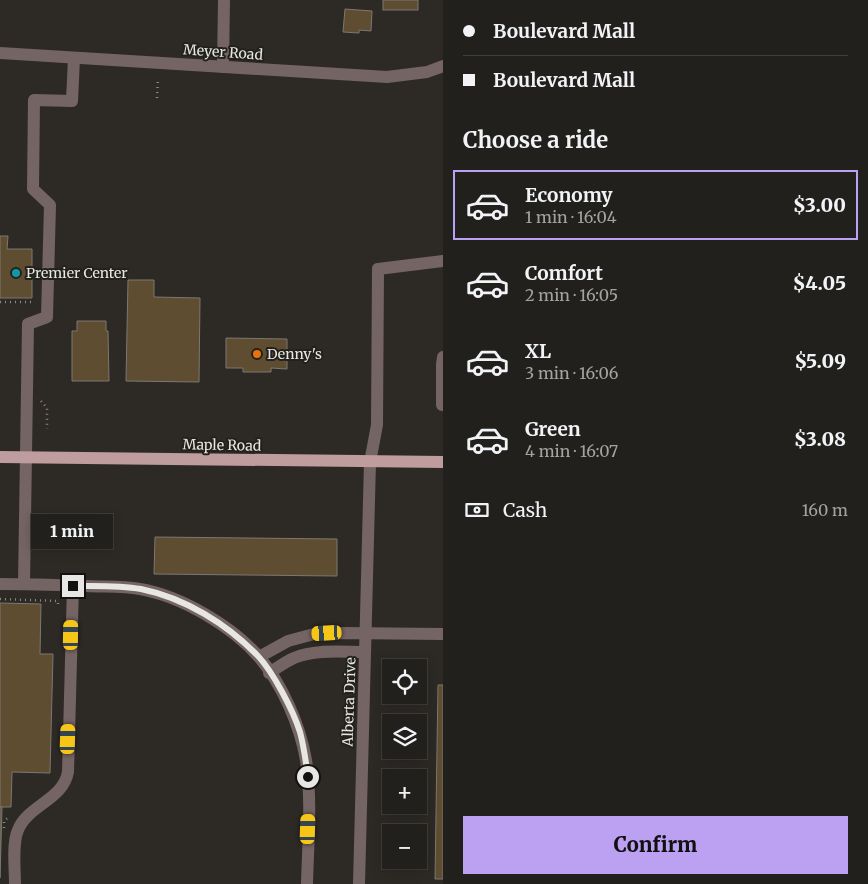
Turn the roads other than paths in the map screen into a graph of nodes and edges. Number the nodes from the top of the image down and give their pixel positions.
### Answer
1 (224, 0) edge
2 (0, 53) edge
3 (74, 58) junction
4 (443, 66) edge
5 (223, 67) junction
6 (443, 261) edge
7 (443, 357) edge
8 (442, 405) dead end
9 (0, 457) edge
10 (26, 457) junction
11 (370, 462) junction
12 (443, 462) edge
13 (0, 584) edge
14 (24, 584) junction
15 (73, 586) junction
16 (365, 633) junction
17 (443, 634) edge
18 (365, 652) junction
19 (259, 657) junction
20 (270, 673) junction
21 (14, 884) edge
22 (307, 884) edge
23 (359, 884) edge

1 - 5 street
2 - 3 street, Meyer Road
3 - 5 street, Meyer Road
3 - 10 street
4 - 5 street, Meyer Road
6 - 11 street, Alberta Drive
7 - 8 street
9 - 10 main road, Maple Road
10 - 11 main road, Maple Road
10 - 14 street
11 - 12 main road, Maple Road
11 - 16 street, Alberta Drive
13 - 14 street
14 - 15 street
15 - 19 street
15 - 21 street
16 - 17 street
16 - 18 street, Alberta Drive
16 - 19 street
18 - 20 street
18 - 23 street, Alberta Drive
19 - 20 street
20 - 22 street

